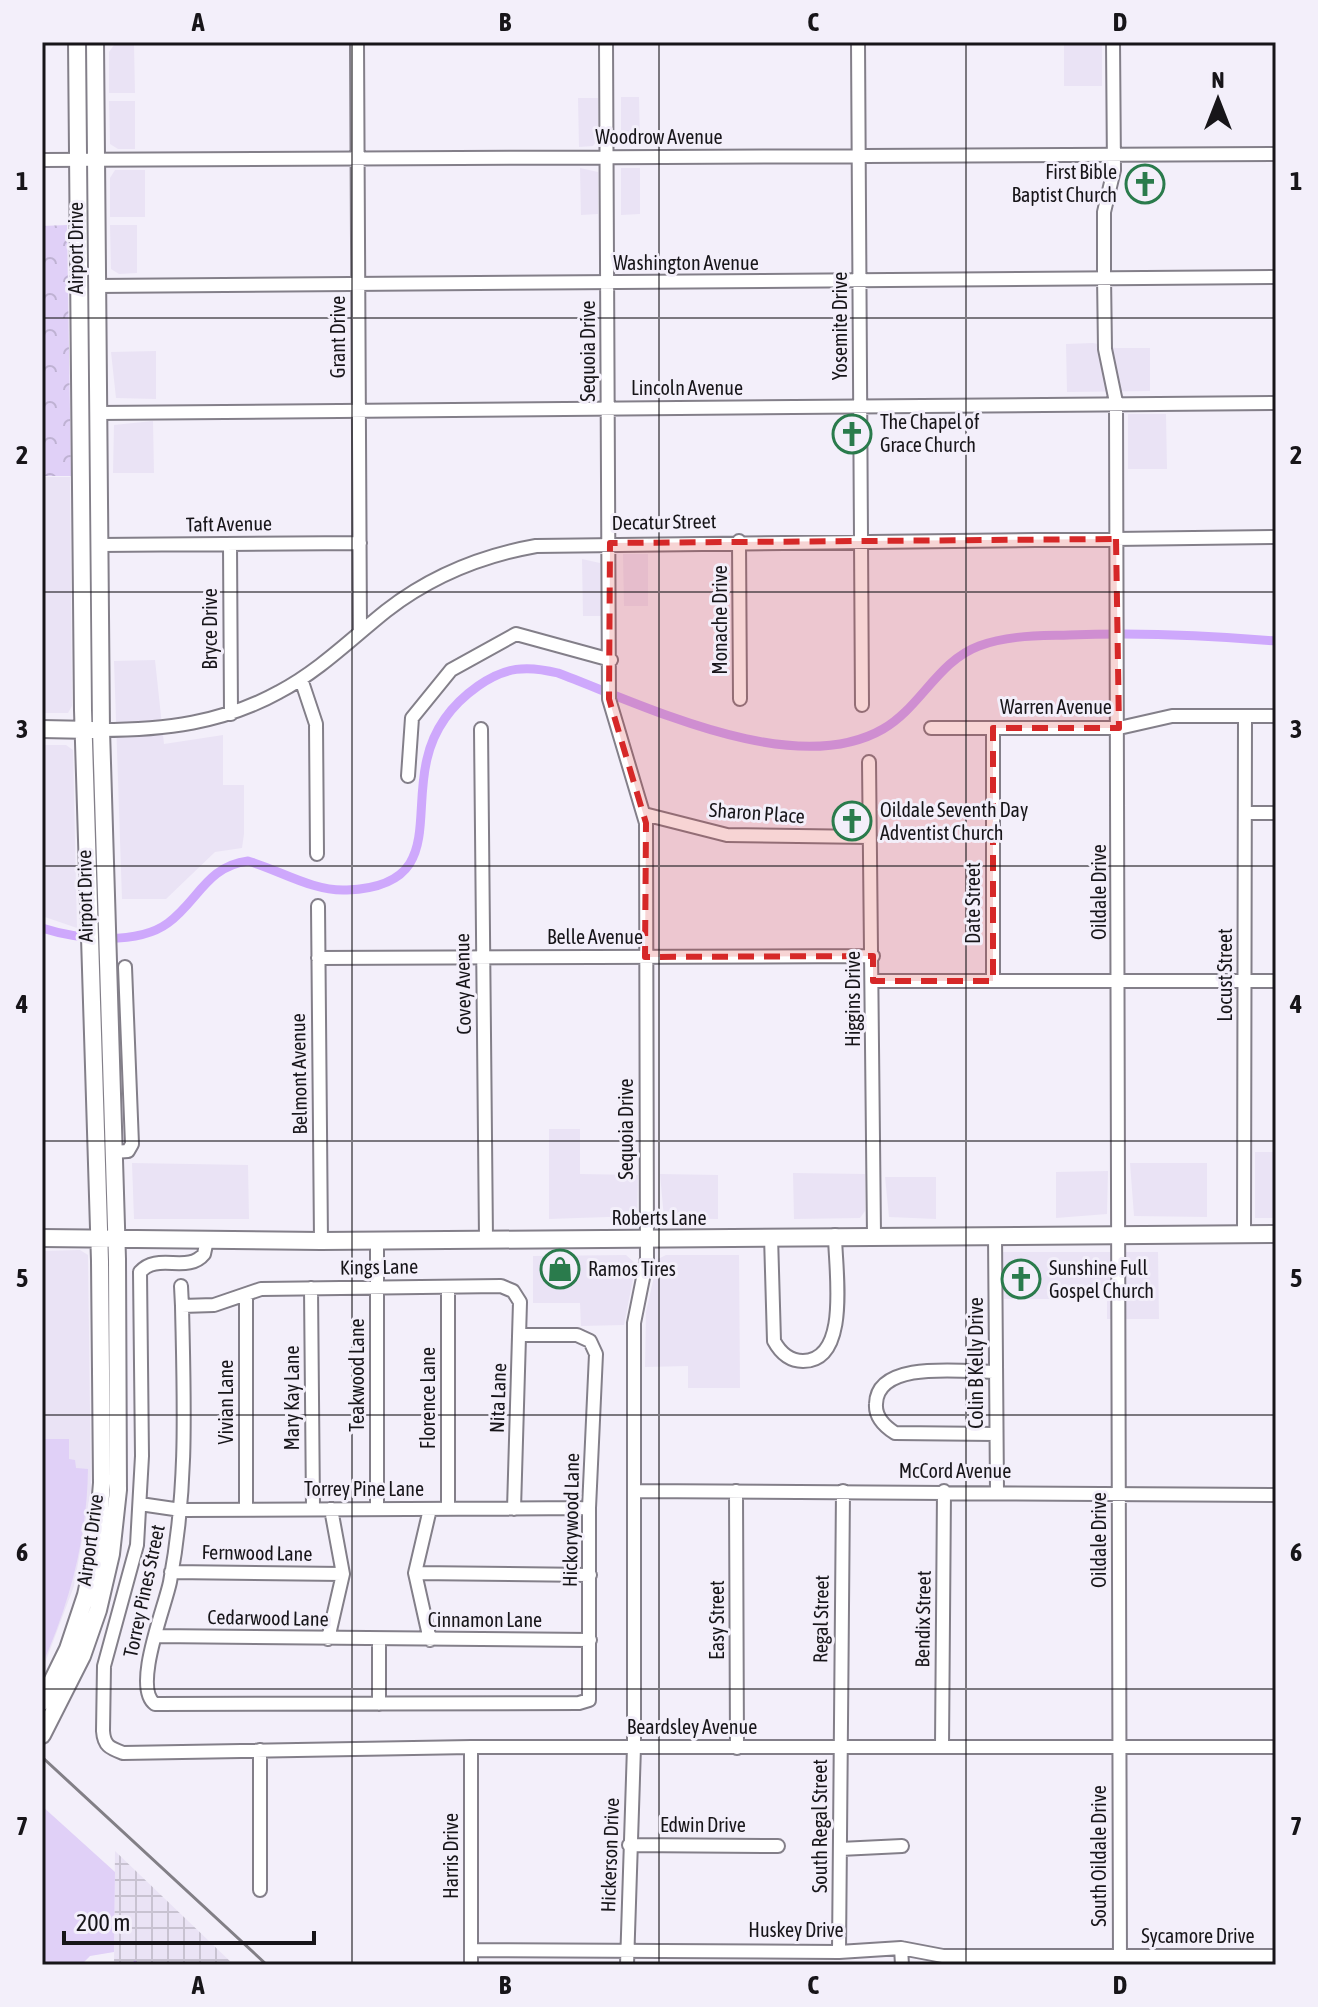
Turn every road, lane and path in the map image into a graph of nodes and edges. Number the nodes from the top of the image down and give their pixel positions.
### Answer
1 (77, 42) edge
2 (95, 42) edge
3 (357, 42) edge
4 (606, 42) edge
5 (858, 42) edge
6 (1113, 42) edge
7 (1114, 154) junction
8 (1276, 154) edge
9 (859, 156) junction
10 (607, 157) junction
11 (357, 158) junction
12 (42, 160) edge
13 (78, 160) junction
14 (96, 160) junction
15 (1104, 276) junction
16 (1276, 277) edge
17 (860, 282) junction
18 (358, 283) junction
19 (608, 283) junction
20 (96, 286) junction
21 (1116, 402) junction
22 (1276, 403) edge
23 (861, 408) junction
24 (609, 409) junction
25 (359, 410) junction
26 (98, 413) junction
27 (1276, 537) edge
28 (1116, 539) junction
29 (739, 541) junction
30 (861, 541) junction
31 (360, 543) junction
32 (610, 543) junction
33 (230, 544) junction
34 (99, 545) junction
35 (360, 632) junction
36 (611, 660) junction
37 (301, 679) junction
38 (740, 699) dead end
39 (862, 705) dead end
40 (231, 714) junction
41 (1245, 716) junction
42 (1276, 716) edge
43 (931, 728) dead end
44 (993, 728) junction
45 (1119, 728) junction
46 (42, 729) edge
47 (481, 729) dead end
48 (83, 730) junction
49 (101, 730) junction
50 (869, 762) dead end
51 (408, 776) dead end
52 (1245, 813) junction
53 (1276, 813) edge
54 (644, 814) junction
55 (869, 837) junction
56 (317, 854) dead end
57 (318, 906) dead end
58 (98, 926) junction
59 (98, 944) junction
60 (873, 956) junction
61 (645, 957) junction
62 (318, 958) junction
63 (483, 958) junction
64 (125, 967) dead end
65 (873, 981) junction
66 (993, 981) junction
67 (1119, 981) junction
68 (1245, 981) junction
69 (1276, 981) edge
70 (113, 1152) junction
71 (1118, 1234) junction
72 (1244, 1234) junction
73 (1276, 1234) edge
74 (835, 1235) junction
75 (874, 1235) junction
76 (995, 1235) junction
77 (771, 1236) junction
78 (42, 1238) edge
79 (646, 1238) junction
80 (99, 1239) junction
81 (486, 1239) junction
82 (117, 1240) junction
83 (207, 1240) junction
84 (377, 1240) junction
85 (321, 1241) junction
86 (181, 1286) dead end
87 (377, 1287) junction
88 (448, 1287) junction
89 (311, 1288) junction
90 (513, 1291) joint
91 (246, 1296) junction
92 (182, 1306) junction
93 (520, 1335) junction
94 (996, 1372) junction
95 (996, 1434) junction
96 (634, 1491) junction
97 (736, 1491) junction
98 (843, 1491) junction
99 (944, 1491) junction
100 (997, 1491) junction
101 (1119, 1492) junction
102 (1276, 1495) edge
103 (140, 1504) junction
104 (246, 1508) junction
105 (313, 1508) junction
106 (448, 1508) junction
107 (589, 1508) junction
108 (331, 1509) junction
109 (377, 1509) junction
110 (430, 1509) junction
111 (514, 1509) junction
112 (181, 1510) junction
113 (171, 1572) junction
114 (415, 1573) junction
115 (343, 1574) junction
116 (590, 1575) junction
117 (155, 1636) junction
118 (328, 1639) junction
119 (379, 1640) junction
120 (430, 1640) junction
121 (590, 1640) junction
122 (589, 1700) joint
123 (42, 1702) edge
124 (379, 1704) junction
125 (42, 1735) edge
126 (1118, 1746) junction
127 (471, 1747) junction
128 (634, 1747) junction
129 (942, 1747) junction
130 (1276, 1747) edge
131 (737, 1748) junction
132 (840, 1748) junction
133 (260, 1750) junction
134 (629, 1845) junction
135 (778, 1846) dead end
136 (902, 1846) dead end
137 (840, 1849) junction
138 (260, 1890) dead end
139 (627, 1948) junction
140 (901, 1948) junction
141 (471, 1950) junction
142 (839, 1952) junction
143 (1276, 1956) edge
144 (1120, 1961) edge
145 (1243, 1961) edge
146 (471, 1965) edge
147 (627, 1965) edge
148 (902, 1965) edge

1 - 13 main road, Airport Drive
2 - 14 main road, Airport Drive
3 - 11 street, Grant Drive
4 - 10 street, Sequoia Drive
5 - 9 street, Yosemite Drive
6 - 7 street, Oildale Drive
7 - 8 street, Woodrow Avenue
7 - 9 street, Woodrow Avenue
7 - 15 street, Oildale Drive
9 - 10 street, Woodrow Avenue
9 - 17 street, Yosemite Drive
10 - 11 street, Woodrow Avenue
10 - 19 street, Sequoia Drive
11 - 14 street, Woodrow Avenue
11 - 18 street, Grant Drive
12 - 13 street, Woodrow Avenue
13 - 14 street, Woodrow Avenue
13 - 48 main road, Airport Drive
14 - 20 main road, Airport Drive
15 - 16 street, Washington Avenue
15 - 17 street, Washington Avenue
15 - 21 street, Oildale Drive
17 - 19 street, Washington Avenue
17 - 23 street, Yosemite Drive
18 - 19 street, Washington Avenue
18 - 20 street, Washington Avenue
18 - 25 street, Grant Drive
19 - 24 street, Sequoia Drive
20 - 26 main road, Airport Drive
21 - 22 street, Lincoln Avenue
21 - 23 street, Lincoln Avenue
21 - 28 street, Oildale Drive
23 - 24 street, Lincoln Avenue
23 - 30 street, Yosemite Drive
24 - 25 street, Lincoln Avenue
24 - 32 street, Sequoia Drive
25 - 26 street, Lincoln Avenue
25 - 31 street, Grant Drive
26 - 34 main road, Airport Drive
27 - 28 street, Decatur Street
28 - 30 street, Decatur Street
28 - 45 street, Oildale Drive
29 - 30 street, Decatur Street
29 - 32 street, Decatur Street
29 - 38 street, Monache Drive
30 - 39 street, Yosemite Drive
31 - 33 street, Taft Avenue
31 - 35 street, Grant Drive
32 - 35 street, Decatur Street
32 - 36 street, Sequoia Drive
33 - 34 street, Taft Avenue
33 - 40 street, Bryce Drive
34 - 49 main road, Airport Drive
35 - 37 street, Decatur Street
36 - 51 street
36 - 54 street, Sequoia Drive
37 - 40 street, Decatur Street
37 - 56 street
40 - 49 street, Decatur Street
41 - 42 street, Warren Avenue
41 - 45 street, Warren Avenue
41 - 52 street, Locust Street
43 - 44 street, Warren Avenue
44 - 45 street, Warren Avenue
44 - 66 street, Date Street
45 - 67 street, Oildale Drive
46 - 48 main road
47 - 63 street, Covey Avenue
48 - 49 main road
48 - 58 main road, Airport Drive
49 - 58 main road, Airport Drive
50 - 55 street, Higgins Drive
52 - 53 street
52 - 68 street, Locust Street
54 - 55 street, Sharon Place
54 - 61 street, Sequoia Drive
55 - 60 street, Higgins Drive
57 - 62 street, Belmont Avenue
58 - 59 main road, Airport Drive
59 - 70 main road, Airport Drive
59 - 80 main road, Airport Drive
60 - 61 street, Belle Avenue
60 - 65 street, Higgins Drive
61 - 63 street, Belle Avenue
61 - 79 street, Sequoia Drive
62 - 63 street, Belle Avenue
62 - 85 street, Belmont Avenue
63 - 81 street, Covey Avenue
64 - 70 street
65 - 66 street
65 - 75 street, Higgins Drive
66 - 67 street
67 - 68 street
67 - 71 street, Oildale Drive
68 - 69 street
68 - 72 street, Locust Street
70 - 82 main road, Airport Drive
71 - 72 main road, Roberts Lane
71 - 76 main road, Roberts Lane
71 - 101 street, Oildale Drive
72 - 73 main road, Roberts Lane
74 - 75 main road, Roberts Lane
74 - 77 main road, Roberts Lane
74 - 77 street
75 - 76 main road, Roberts Lane
76 - 94 street, Colin B Kelly Drive
77 - 79 main road, Roberts Lane
78 - 80 main road, Roberts Lane
79 - 81 main road, Roberts Lane
79 - 96 street, Sequoia Drive
80 - 82 main road, Roberts Lane
80 - 123 main road, Airport Drive
81 - 84 main road, Roberts Lane
82 - 83 main road, Roberts Lane
82 - 125 main road, Airport Drive
83 - 85 main road, Roberts Lane
83 - 103 street
84 - 85 main road, Roberts Lane
84 - 87 street, Teakwood Lane
86 - 92 street, Torrey Pines Street
87 - 88 street, Kings Lane
87 - 89 street, Kings Lane
87 - 109 street, Teakwood Lane
88 - 90 street, Kings Lane
88 - 106 street, Florence Lane
89 - 91 street, Kings Lane
89 - 105 street, Mary Kay Lane
90 - 93 street, Nita Lane
91 - 92 street
91 - 104 street, Vivian Lane
92 - 112 street, Torrey Pines Street
93 - 107 street, Hickorywood Lane
93 - 111 street, Nita Lane
94 - 95 street, Colin B Kelly Drive
94 - 95 street
95 - 100 street, Colin B Kelly Drive
96 - 97 street, McCord Avenue
96 - 128 street, Sequoia Drive
97 - 98 street, McCord Avenue
97 - 131 street, Easy Street
98 - 99 street, McCord Avenue
98 - 132 street, Regal Street
99 - 100 street, McCord Avenue
99 - 129 street, Bendix Street
100 - 101 street, McCord Avenue
101 - 102 street, McCord Avenue
101 - 126 street, Oildale Drive
103 - 112 street, Torrey Pine Lane
103 - 133 street, Beardsley Avenue
104 - 105 street, Torrey Pine Lane
104 - 112 street, Torrey Pine Lane
105 - 108 street, Torrey Pine Lane
106 - 110 street, Torrey Pine Lane
106 - 111 street, Torrey Pine Lane
107 - 111 street, Torrey Pine Lane
107 - 116 street, Hickorywood Lane
108 - 109 street, Torrey Pine Lane
108 - 115 street
109 - 110 street, Torrey Pine Lane
110 - 114 street
112 - 113 street, Torrey Pines Street
113 - 115 street, Fernwood Lane
113 - 117 street, Torrey Pines Street
114 - 116 street
114 - 120 street
115 - 118 street
116 - 121 street, Hickorywood Lane
117 - 118 street, Cedarwood Lane
117 - 124 street, Torrey Pines Street
118 - 119 street, Cedarwood Lane
119 - 120 street, Cinnamon Lane
119 - 124 street
120 - 121 street, Cinnamon Lane
121 - 122 street, Hickorywood Lane
122 - 124 street, Torrey Pines Street
126 - 129 street, Beardsley Avenue
126 - 130 street, Beardsley Avenue
126 - 144 street, South Oildale Drive
127 - 128 street, Beardsley Avenue
127 - 133 street, Beardsley Avenue
127 - 141 street, Harris Drive
128 - 131 street, Beardsley Avenue
128 - 134 street, Hickerson Drive
129 - 132 street, Beardsley Avenue
131 - 132 street, Beardsley Avenue
132 - 137 street, South Regal Street
133 - 138 street
134 - 135 street, Edwin Drive
134 - 139 street, Hickerson Drive
136 - 137 street
137 - 142 street, South Regal Street
139 - 141 street, Huskey Drive
139 - 142 street, Huskey Drive
139 - 147 street, Hickerson Drive
140 - 142 street, Huskey Drive
140 - 144 street, Huskey Drive
140 - 148 street
141 - 146 street, Harris Drive
143 - 145 street, Sycamore Drive
144 - 145 street, Sycamore Drive

